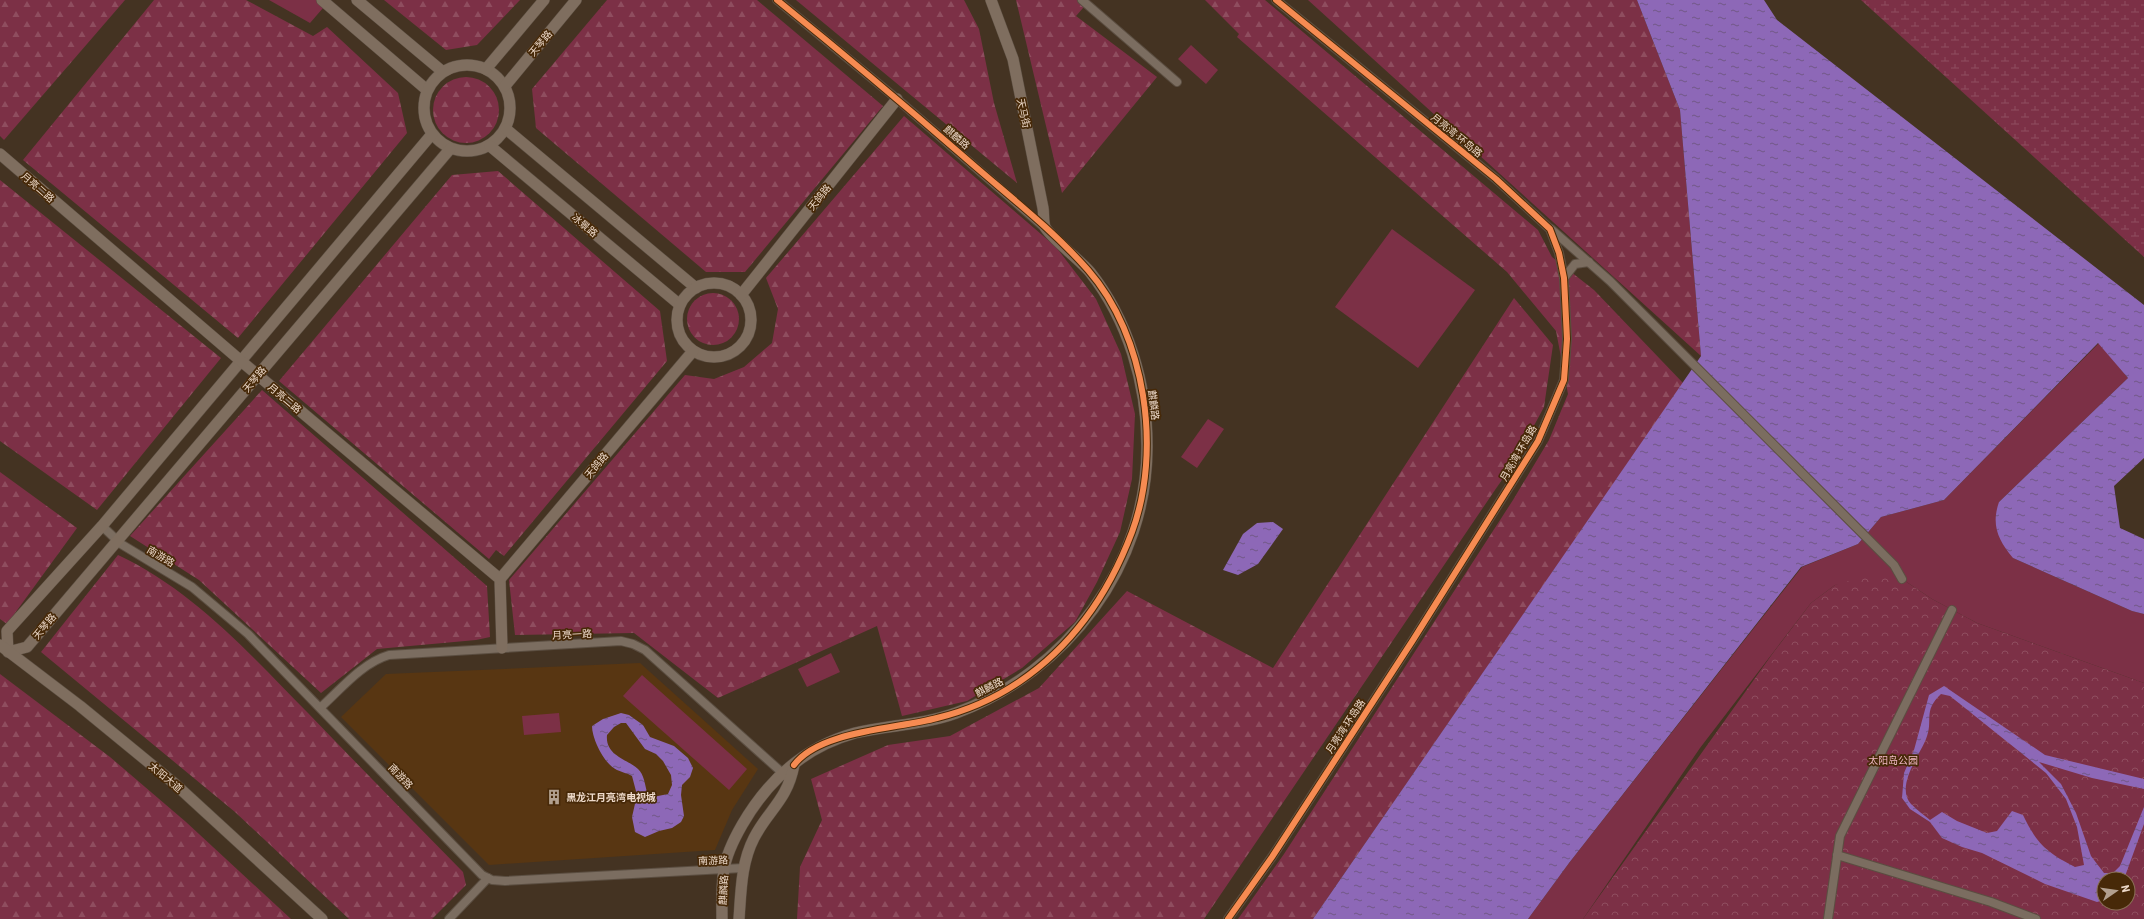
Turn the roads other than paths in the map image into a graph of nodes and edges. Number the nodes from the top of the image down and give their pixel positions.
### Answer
1 (322, 0) edge
2 (357, 0) edge
3 (544, 0) edge
4 (576, 0) edge
5 (777, 0) edge
6 (991, 0) edge
7 (1082, 0) edge
8 (1276, 0) edge
9 (486, 69) junction
10 (443, 72) junction
11 (1177, 82) dead end
12 (505, 86) junction
13 (427, 90) junction
14 (897, 99) junction
15 (506, 129) junction
16 (432, 134) junction
17 (490, 146) junction
18 (450, 148) junction
19 (0, 154) edge
20 (1045, 228) junction
21 (1550, 229) junction
22 (1589, 262) junction
23 (1564, 278) junction
24 (696, 288) junction
25 (741, 295) junction
26 (680, 305) junction
27 (693, 351) junction
28 (241, 361) junction
29 (257, 375) junction
30 (102, 526) junction
31 (117, 539) junction
32 (1902, 578) dead end
33 (500, 579) junction
34 (1952, 610) dead end
35 (502, 648) junction
36 (4, 649) edge
37 (321, 707) junction
38 (794, 764) junction
39 (782, 772) junction
40 (791, 781) junction
41 (1838, 855) junction
42 (744, 868) junction
43 (724, 870) junction
44 (488, 878) junction
45 (322, 919) edge
46 (449, 919) edge
47 (722, 919) edge
48 (740, 919) edge
49 (1228, 919) edge
50 (1828, 919) edge
51 (2036, 919) edge

1 - 13 street
2 - 10 street
3 - 9 street
4 - 12 street, 天琴路
5 - 14 street, 麒麟路
6 - 20 street, 天马街
7 - 11 street
8 - 21 street, 月亮湾·环岛路
9 - 10 street
9 - 12 street
10 - 13 street
12 - 15 street
13 - 16 street
14 - 20 street, 麒麟路
14 - 25 street, 天鸽路
15 - 17 street
15 - 24 street
16 - 18 street
16 - 28 street
17 - 18 street
17 - 26 street, 冰景路
18 - 29 street, 天琴路
19 - 28 street, 月亮二路
20 - 38 street, 麒麟路
21 - 22 street
21 - 23 street, 月亮湾·环岛路
22 - 23 street
22 - 32 street
23 - 49 street, 月亮湾·环岛路
24 - 25 street
24 - 26 street
25 - 27 street
26 - 27 street
27 - 33 street, 天鸽路
28 - 29 street, 月亮二路
28 - 30 street
29 - 31 street, 天琴路
29 - 33 street, 月亮二路
30 - 31 street, 南游路
30 - 36 street
31 - 36 street, 天琴路
31 - 37 street, 南游路
33 - 35 street
34 - 41 street
35 - 37 street, 月亮一路
35 - 39 street, 月亮一路
36 - 45 street, 太阳大道
37 - 44 street, 南游路
38 - 39 street, 麒麟路
38 - 40 street, 麒麟路
39 - 40 street, 月亮一路
39 - 43 street, 麒麟路
40 - 42 street, 麒麟路
41 - 50 street
41 - 51 street
42 - 43 street, 南游路
42 - 48 street, 麒麟路
43 - 44 street, 南游路
43 - 47 street, 麒麟路
44 - 46 street

